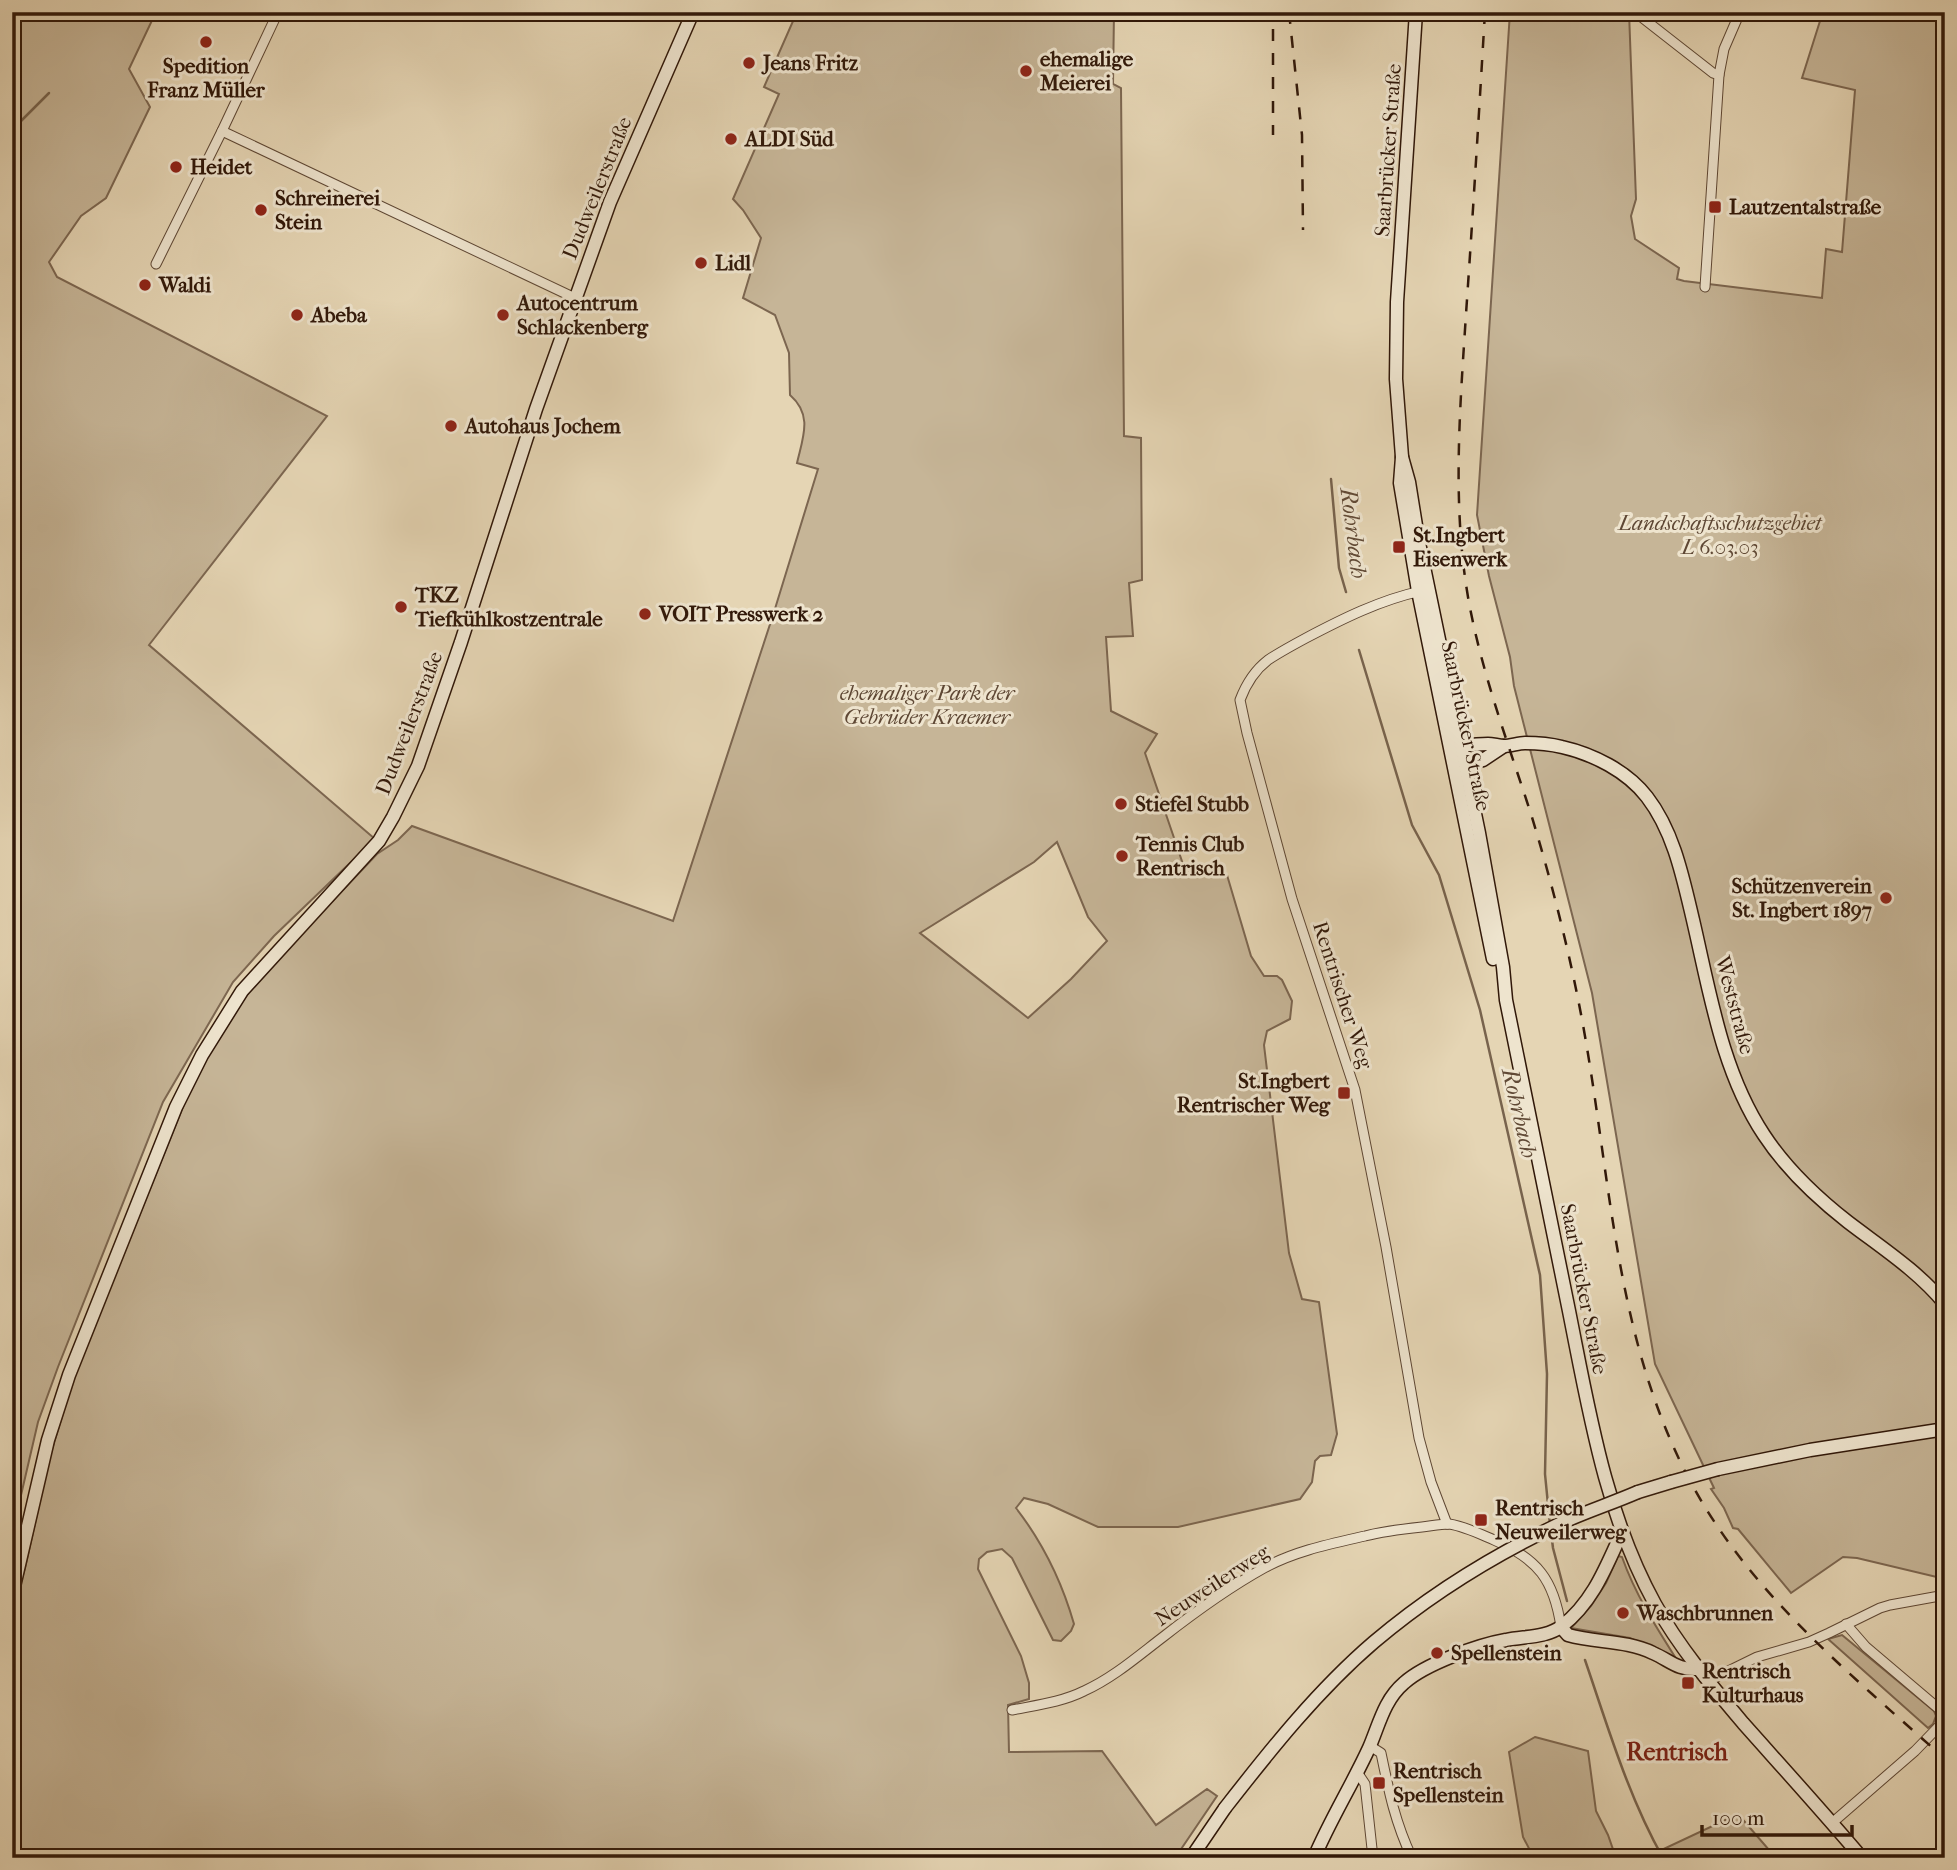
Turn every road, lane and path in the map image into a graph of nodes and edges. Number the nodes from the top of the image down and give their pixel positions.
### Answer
1 (278, 12) edge
2 (692, 12) edge
3 (1416, 12) edge
4 (1635, 12) edge
5 (1740, 12) edge
6 (1719, 75) junction
7 (222, 131) junction
8 (156, 264) dead end
9 (1705, 287) dead end
10 (575, 298) junction
11 (1423, 590) junction
12 (1462, 746) junction
13 (1504, 746) junction
14 (1459, 763) junction
15 (1945, 1304) edge
16 (1941, 1430) edge
17 (1447, 1524) junction
18 (1622, 1532) junction
19 (12, 1595) edge
20 (1945, 1595) edge
21 (1846, 1624) junction
22 (1560, 1627) junction
23 (1698, 1669) junction
24 (1708, 1681) junction
25 (1012, 1710) dead end
26 (1945, 1717) edge
27 (1370, 1746) junction
28 (1357, 1772) junction
29 (1832, 1822) junction
30 (1191, 1858) edge
31 (1314, 1858) edge
32 (1373, 1858) edge
33 (1412, 1858) edge
34 (1862, 1858) edge

1 - 7 street
2 - 10 main road, Dudweilerstraße
3 - 11 main road, Saarbrücker Straße
4 - 6 street
5 - 6 street
6 - 9 street
7 - 8 street
7 - 10 street
10 - 19 main road, Dudweilerstraße
11 - 12 main road, Saarbrücker Straße
11 - 14 main road, Saarbrücker Straße
11 - 17 street, Rentrischer Weg
12 - 13 main road, Weststraße
12 - 14 main road
13 - 14 main road, Weststraße
13 - 15 main road, Weststraße
14 - 18 main road, Saarbrücker Straße
16 - 30 main road, bridge
17 - 22 street, Neuweilerweg
17 - 25 street, Neuweilerweg
18 - 22 main road
18 - 23 main road, Saarbrücker Straße
20 - 21 street
21 - 24 street
21 - 26 street
22 - 23 main road
22 - 27 main road
23 - 24 main road, Saarbrücker Straße
24 - 29 main road, Saarbrücker Straße
26 - 29 street
27 - 28 main road
27 - 33 street
28 - 31 main road
28 - 32 street
29 - 34 main road, Saarbrücker Straße

